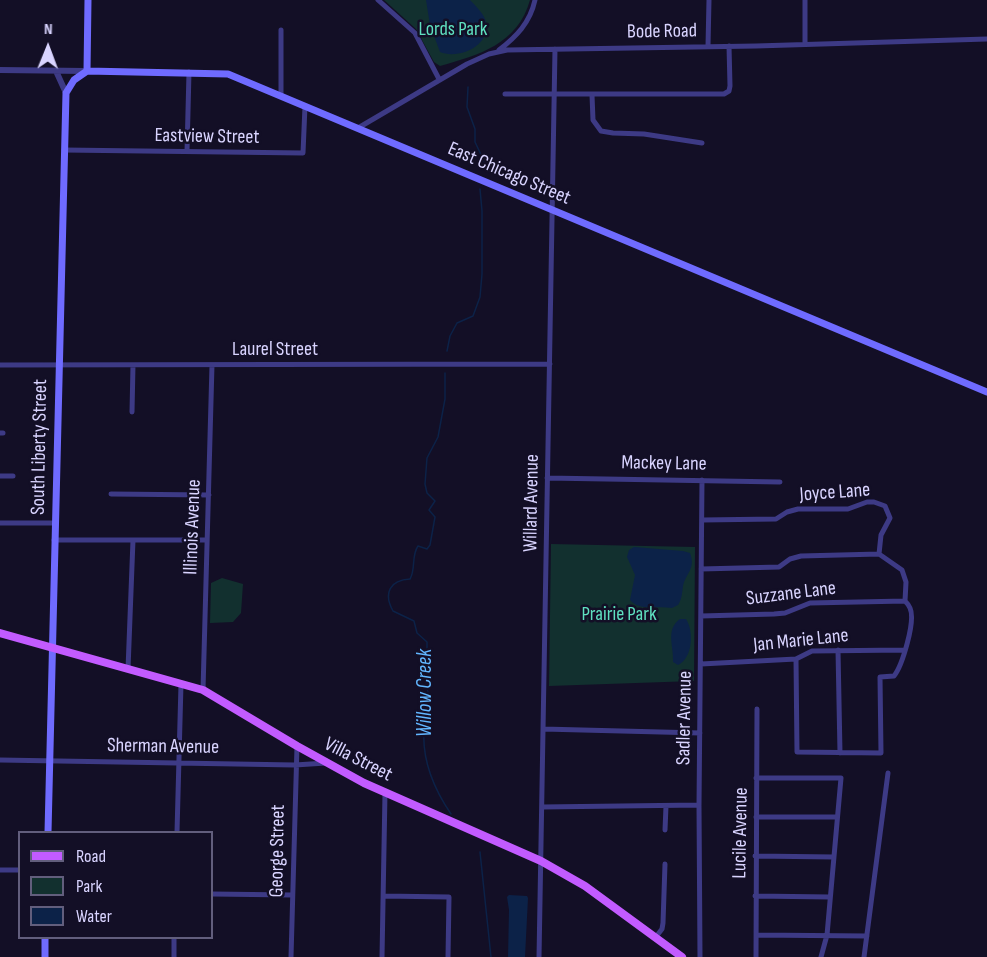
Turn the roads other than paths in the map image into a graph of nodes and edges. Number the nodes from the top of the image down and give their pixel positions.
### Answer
1 (88, 0) edge
2 (378, 0) edge
3 (535, 0) edge
4 (709, 0) edge
5 (805, 0) edge
6 (281, 30) dead end
7 (987, 39) edge
8 (806, 44) junction
9 (708, 46) junction
10 (729, 46) junction
11 (555, 49) junction
12 (497, 51) junction
13 (0, 70) edge
14 (56, 71) junction
15 (87, 71) junction
16 (189, 72) junction
17 (439, 79) junction
18 (66, 93) junction
19 (505, 94) dead end
20 (554, 95) junction
21 (592, 95) junction
22 (281, 96) junction
23 (305, 106) junction
24 (358, 128) junction
25 (702, 143) dead end
26 (64, 150) junction
27 (188, 151) junction
28 (552, 210) junction
29 (212, 364) junction
30 (550, 364) junction
31 (0, 365) edge
32 (58, 365) junction
33 (133, 365) junction
34 (987, 392) edge
35 (132, 412) dead end
36 (0, 476) edge
37 (13, 476) dead end
38 (547, 478) junction
39 (702, 480) junction
40 (780, 482) dead end
41 (111, 494) dead end
42 (209, 495) junction
43 (702, 520) junction
44 (54, 523) junction
45 (0, 524) edge
46 (54, 540) junction
47 (133, 540) junction
48 (207, 540) junction
49 (879, 554) junction
50 (701, 569) junction
51 (905, 601) junction
52 (701, 616) junction
53 (0, 633) edge
54 (51, 647) junction
55 (838, 650) junction
56 (904, 650) junction
57 (796, 659) junction
58 (701, 664) junction
59 (128, 669) junction
60 (180, 684) junction
61 (203, 690) junction
62 (757, 709) dead end
63 (543, 729) junction
64 (700, 733) junction
65 (297, 746) junction
66 (840, 753) junction
67 (0, 760) edge
68 (49, 761) junction
69 (178, 762) junction
70 (326, 763) junction
71 (295, 765) junction
72 (888, 773) dead end
73 (756, 778) junction
74 (385, 793) junction
75 (699, 805) junction
76 (666, 806) junction
77 (542, 807) junction
78 (756, 817) junction
79 (837, 817) junction
80 (665, 830) dead end
81 (48, 831) edge
82 (177, 831) edge
83 (755, 856) junction
84 (834, 857) junction
85 (541, 861) junction
86 (665, 864) dead end
87 (0, 870) edge
88 (18, 870) edge
89 (213, 894) edge
90 (292, 895) junction
91 (384, 896) junction
92 (755, 896) junction
93 (830, 897) junction
94 (756, 935) junction
95 (827, 935) junction
96 (867, 936) junction
97 (655, 938) junction
98 (45, 939) edge
99 (174, 939) edge
100 (45, 957) edge
101 (174, 957) edge
102 (291, 957) edge
103 (382, 957) edge
104 (448, 957) edge
105 (539, 957) edge
106 (682, 957) edge
107 (700, 957) edge
108 (756, 957) edge
109 (821, 957) edge
110 (864, 957) edge

1 - 15 main road
2 - 17 street
3 - 12 street
4 - 9 street
5 - 8 street
6 - 22 street
7 - 8 street, Bode Road
8 - 10 street, Bode Road
9 - 10 street, Bode Road
9 - 11 street, Bode Road
10 - 21 street
11 - 12 street, Bode Road
11 - 20 street, Willard Avenue
12 - 17 street, Bode Road
13 - 14 street, East Chicago Street
14 - 15 street, East Chicago Street
14 - 18 street
15 - 16 main road, East Chicago Street
15 - 18 main road
16 - 22 main road, East Chicago Street
16 - 27 street
17 - 24 street, Bode Road
18 - 26 main road, South Liberty Street
19 - 20 street
20 - 21 street
20 - 28 street, Willard Avenue
21 - 25 street
22 - 23 main road, East Chicago Street
23 - 24 main road, East Chicago Street
23 - 27 street, Eastview Street
24 - 28 main road, East Chicago Street
26 - 27 street, Eastview Street
26 - 32 main road, South Liberty Street
28 - 30 street, Willard Avenue
28 - 34 main road, East Chicago Street
29 - 30 street, Laurel Street
29 - 33 street, Laurel Street
29 - 42 street, Illinois Avenue
30 - 38 street, Willard Avenue
31 - 32 street, Laurel Street
32 - 33 street, Laurel Street
32 - 44 main road, South Liberty Street
33 - 35 street
36 - 37 street
38 - 39 street, Mackey Lane
38 - 63 street, Willard Avenue
39 - 40 street, Mackey Lane
39 - 43 street, Sadler Avenue
41 - 42 street
42 - 48 street, Illinois Avenue
43 - 49 street, Joyce Lane
43 - 50 street, Sadler Avenue
44 - 45 street
44 - 46 main road, South Liberty Street
46 - 47 street
46 - 54 main road, South Liberty Street
47 - 48 street
47 - 59 street
48 - 61 street, Illinois Avenue
49 - 50 street
49 - 51 street
50 - 52 street, Sadler Avenue
51 - 52 street, Suzzane Lane
51 - 56 street
52 - 58 street, Sadler Avenue
53 - 54 main road, Villa Street
54 - 59 main road, Villa Street
54 - 68 main road, South Liberty Street
55 - 56 street, Jan Marie Lane
55 - 57 street, Jan Marie Lane
55 - 66 street
56 - 66 street
57 - 58 street, Jan Marie Lane
57 - 66 street
58 - 64 street, Sadler Avenue
59 - 60 main road, Villa Street
60 - 61 main road, Villa Street
60 - 69 street
61 - 65 main road, Villa Street
62 - 73 street, Lucile Avenue
63 - 64 street
63 - 77 street, Willard Avenue
64 - 75 street, Sadler Avenue
65 - 70 main road, Villa Street
65 - 71 street, George Street
67 - 68 street, Sherman Avenue
68 - 69 street, Sherman Avenue
68 - 81 main road, South Liberty Street
69 - 71 street, Sherman Avenue
69 - 82 street
70 - 71 street, Sherman Avenue
70 - 74 main road, Villa Street
71 - 90 street, George Street
72 - 96 street
73 - 78 street, Lucile Avenue
73 - 79 street
74 - 85 main road, Villa Street
74 - 91 street
75 - 76 street
75 - 107 street, Sadler Avenue
76 - 77 street
76 - 80 street
77 - 85 street, Willard Avenue
78 - 79 street
78 - 83 street, Lucile Avenue
79 - 84 street
83 - 84 street
83 - 92 street, Lucile Avenue
84 - 93 street
85 - 97 main road, Villa Street
85 - 105 street, Willard Avenue
86 - 97 street
87 - 88 street
89 - 90 street
90 - 102 street, George Street
91 - 103 street
91 - 104 street
92 - 93 street
92 - 94 street, Lucile Avenue
93 - 95 street
94 - 95 street
94 - 108 street, Lucile Avenue
95 - 96 street
95 - 109 street
96 - 110 street
97 - 106 main road, Villa Street
98 - 100 main road
99 - 101 street

